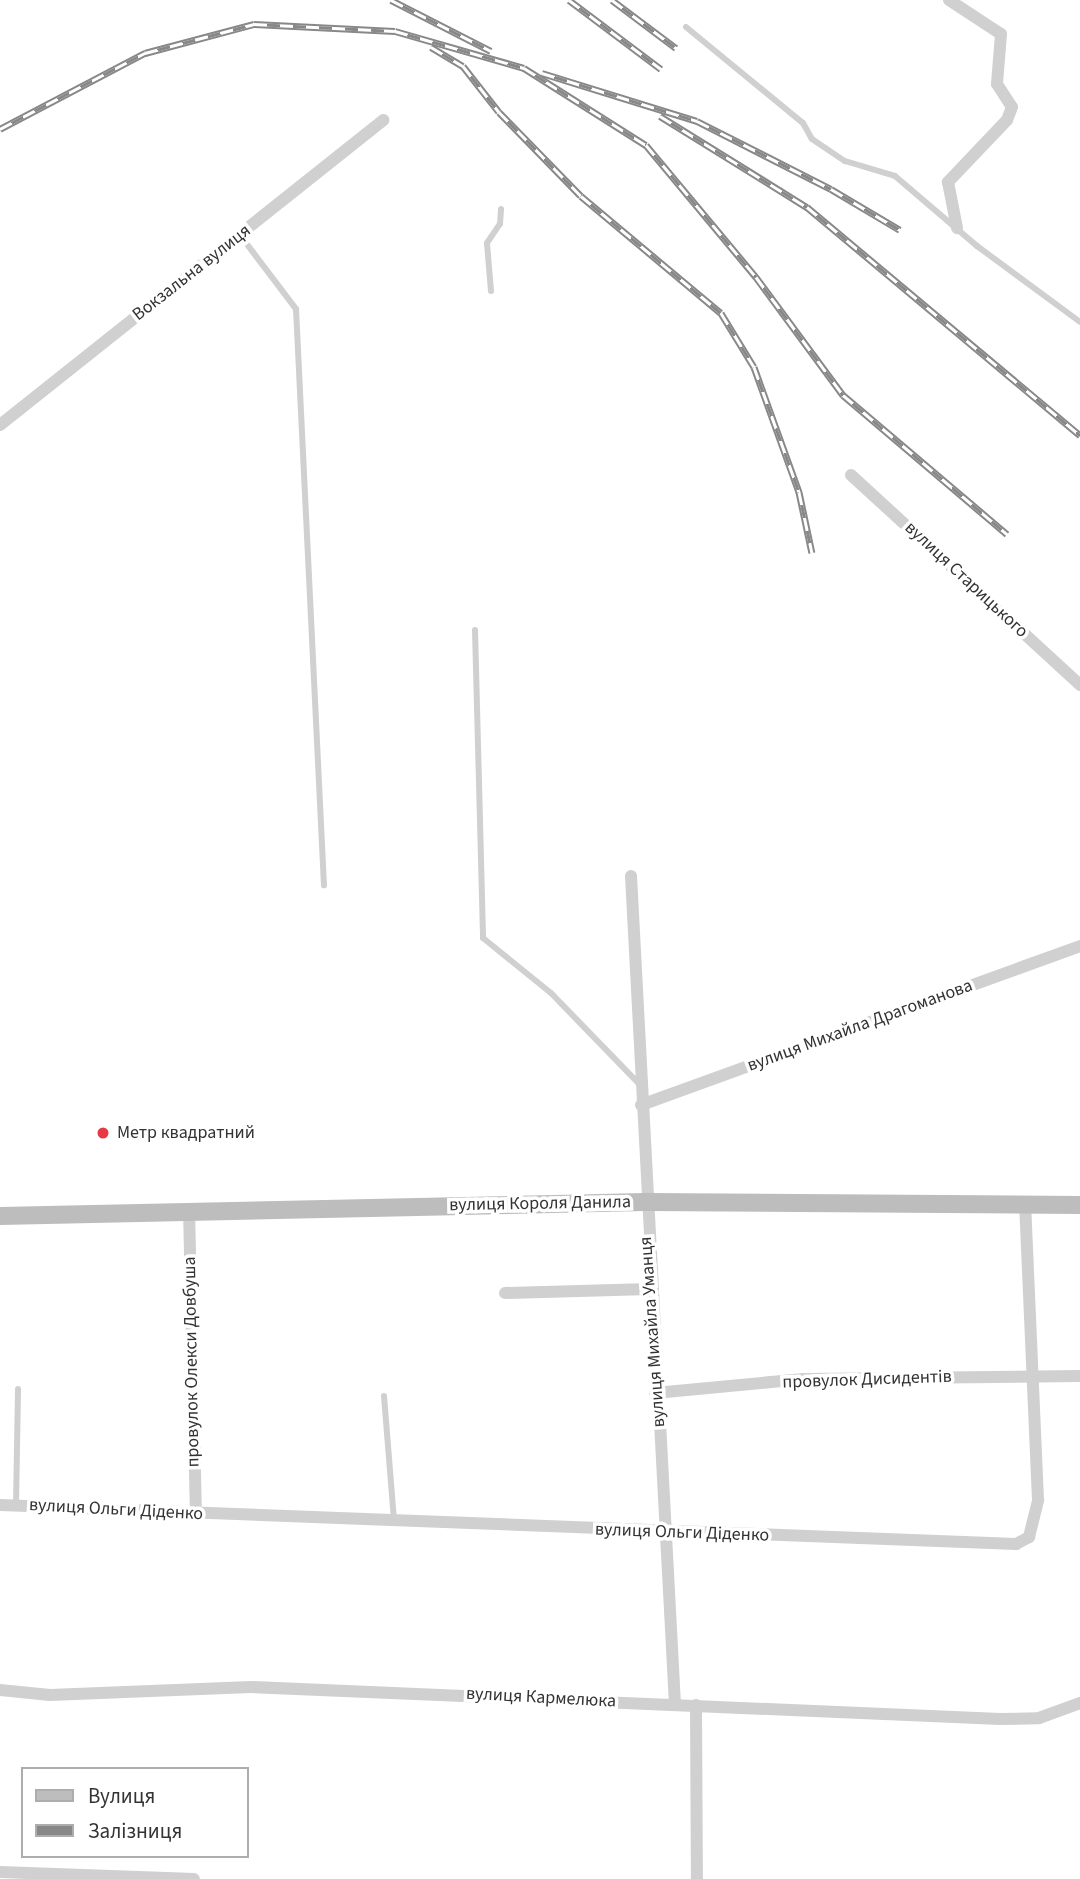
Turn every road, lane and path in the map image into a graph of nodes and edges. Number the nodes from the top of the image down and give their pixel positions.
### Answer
1 (949, 0) edge
2 (686, 27) dead end
3 (384, 120) dead end
4 (502, 209) dead end
5 (957, 229) junction
6 (240, 234) junction
7 (491, 291) dead end
8 (1080, 322) edge
9 (0, 425) edge
10 (851, 475) dead end
11 (475, 630) dead end
12 (1080, 685) edge
13 (631, 876) dead end
14 (324, 884) dead end
15 (1080, 946) edge
16 (640, 1085) junction
17 (641, 1105) junction
18 (645, 1202) junction
19 (1025, 1205) junction
20 (1080, 1205) edge
21 (189, 1209) junction
22 (0, 1216) edge
23 (650, 1289) junction
24 (505, 1293) dead end
25 (1033, 1376) junction
26 (1080, 1376) edge
27 (18, 1389) dead end
28 (655, 1392) junction
29 (384, 1396) dead end
30 (0, 1505) edge
31 (16, 1505) junction
32 (196, 1514) junction
33 (394, 1523) junction
34 (668, 1532) junction
35 (0, 1690) edge
36 (1080, 1703) edge
37 (675, 1704) junction
38 (696, 1706) junction
39 (0, 1872) edge
40 (194, 1879) edge
41 (697, 1879) edge

1 - 5 street
2 - 5 lane
3 - 6 street, Вокзальна вулиця
4 - 7 lane
5 - 8 lane
6 - 9 street, Вокзальна вулиця
6 - 14 lane
10 - 12 street, вулиця Старицького
11 - 16 lane
13 - 16 street, вулиця Михайла Уманця
15 - 17 street, вулиця Михайла Драгоманова
16 - 17 street, вулиця Михайла Уманця
17 - 18 street, вулиця Михайла Уманця
18 - 19 main road, вулиця Короля Данила
18 - 21 main road, вулиця Короля Данила
18 - 23 street, вулиця Михайла Уманця
19 - 20 main road, вулиця Короля Данила
19 - 25 street, вулиця Ольги Діденко
21 - 22 main road, вулиця Короля Данила
21 - 32 street, провулок Олекси Довбуша
23 - 24 street
23 - 28 street, вулиця Михайла Уманця
25 - 26 street, провулок Дисидентів
25 - 28 street, провулок Дисидентів
25 - 34 street, вулиця Ольги Діденко
27 - 31 lane
28 - 34 street, вулиця Михайла Уманця
29 - 33 lane
30 - 31 street, вулиця Ольги Діденко
31 - 32 street, вулиця Ольги Діденко
32 - 33 street, вулиця Ольги Діденко
33 - 34 street, вулиця Ольги Діденко
34 - 37 street, вулиця Михайла Уманця
35 - 37 street, вулиця Кармелюка
36 - 38 street, вулиця Кармелюка
37 - 38 street, вулиця Кармелюка
38 - 41 street
39 - 40 street

